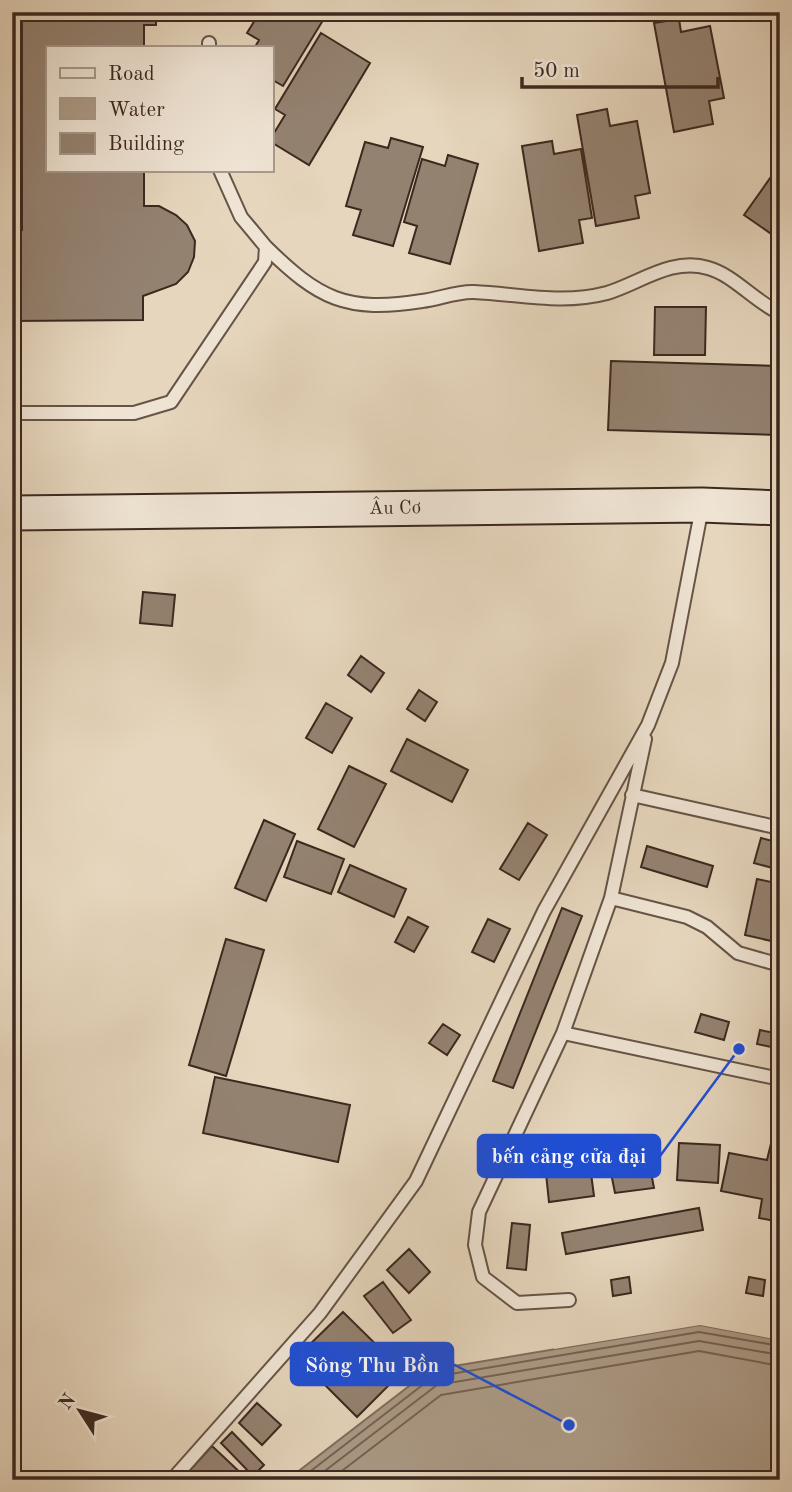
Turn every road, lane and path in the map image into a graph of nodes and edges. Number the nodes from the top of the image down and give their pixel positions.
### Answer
1 (220, 172) edge
2 (266, 247) junction
3 (780, 313) edge
4 (12, 413) edge
5 (702, 505) junction
6 (780, 508) edge
7 (12, 513) edge
8 (648, 725) junction
9 (632, 795) junction
10 (780, 828) edge
11 (611, 898) junction
12 (780, 965) edge
13 (563, 1033) junction
14 (780, 1079) edge
15 (569, 1300) dead end
16 (172, 1480) edge

1 - 2 lane
2 - 3 lane
2 - 4 lane
5 - 6 main road, Âu Cơ
5 - 7 main road, Âu Cơ
5 - 8 lane
8 - 9 lane
8 - 16 lane
9 - 10 lane
9 - 11 lane
11 - 12 lane
11 - 13 lane
13 - 14 lane
13 - 15 lane

